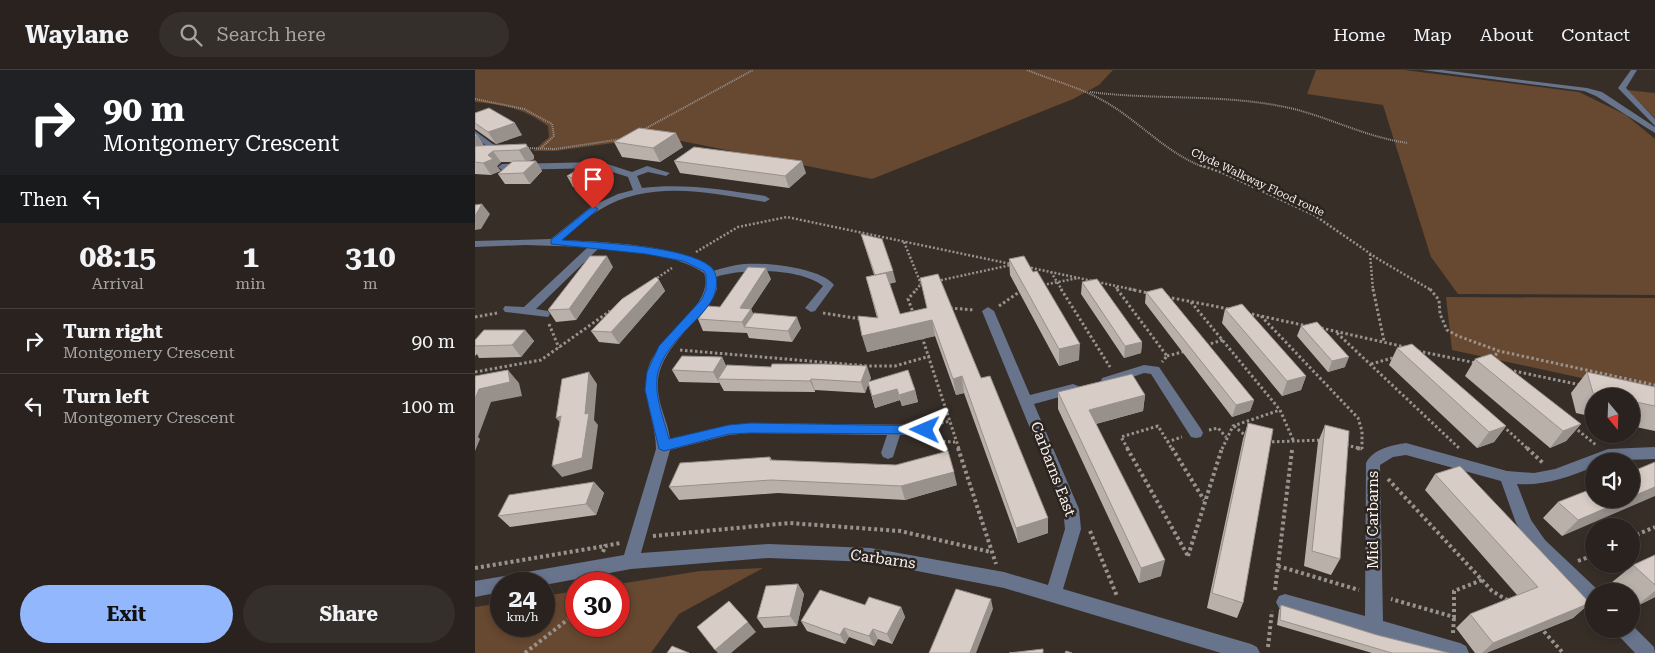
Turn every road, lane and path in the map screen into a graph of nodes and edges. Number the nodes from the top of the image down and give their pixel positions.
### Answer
1 (753, 70) edge
2 (1027, 70) edge
3 (1425, 70) edge
4 (1634, 70) edge
5 (1086, 92) junction
6 (475, 99) edge
7 (1655, 124) edge
8 (1655, 131) edge
9 (639, 132) edge
10 (475, 133) edge
11 (624, 139) edge
12 (1409, 143) dead end
13 (522, 148) edge
14 (541, 148) junction
15 (613, 156) edge
16 (475, 158) edge
17 (601, 165) junction
18 (502, 167) dead end
19 (666, 173) dead end
20 (632, 175) junction
21 (638, 190) junction
22 (700, 191) junction
23 (765, 199) dead end
24 (688, 202) dead end
25 (904, 241) junction
26 (554, 242) junction
27 (475, 244) edge
28 (596, 245) junction
29 (1370, 254) junction
30 (686, 258) junction
31 (1020, 266) edge
32 (1051, 272) junction
33 (711, 275) junction
34 (1079, 278) junction
35 (654, 281) edge
36 (1057, 282) junction
37 (921, 284) junction
38 (1039, 286) edge
39 (1116, 286) junction
40 (1029, 288) edge
41 (1153, 294) edge
42 (1162, 296) edge
43 (1190, 302) junction
44 (509, 308) joint
45 (811, 308) joint
46 (614, 309) edge
47 (528, 310) junction
48 (942, 310) edge
49 (988, 311) junction
50 (1235, 311) edge
51 (1243, 312) edge
52 (545, 314) joint
53 (923, 314) edge
54 (914, 316) junction
55 (1261, 316) junction
56 (475, 317) edge
57 (864, 320) edge
58 (917, 324) edge
59 (1308, 326) edge
60 (1317, 328) edge
61 (920, 332) edge
62 (1336, 332) junction
63 (1223, 340) junction
64 (1385, 342) junction
65 (1198, 347) edge
66 (559, 348) junction
67 (663, 349) junction
68 (1189, 350) edge
69 (1499, 350) junction
70 (1418, 351) junction
71 (1409, 353) edge
72 (1400, 355) edge
73 (930, 356) junction
74 (1167, 356) junction
75 (1427, 359) edge
76 (1489, 361) edge
77 (1371, 364) junction
78 (1486, 365) edge
79 (1504, 369) edge
80 (1155, 370) junction
81 (475, 372) edge
82 (1117, 378) junction
83 (1655, 385) edge
84 (1589, 387) edge
85 (1027, 401) junction
86 (1280, 410) junction
87 (1502, 425) edge
88 (1571, 425) edge
89 (1233, 426) junction
90 (895, 430) junction
91 (925, 430) joint
92 (1196, 433) joint
93 (1227, 437) junction
94 (1248, 438) edge
95 (1263, 441) edge
96 (955, 442) junction
97 (1294, 442) junction
98 (1330, 442) edge
99 (1339, 444) edge
100 (664, 446) junction
101 (1292, 450) dead end
102 (888, 453) dead end
103 (1464, 453) dead end
104 (1604, 453) edge
105 (1655, 453) edge
106 (1640, 454) edge
107 (1373, 463) junction
108 (1585, 464) edge
109 (1556, 474) junction
110 (1507, 477) junction
111 (1204, 500) junction
112 (1088, 526) dead end
113 (1655, 527) edge
114 (1640, 534) edge
115 (605, 546) dead end
116 (631, 561) junction
117 (1278, 566) junction
118 (475, 568) edge
119 (555, 575) edge
120 (1004, 580) junction
121 (1482, 580) junction
122 (490, 586) edge
123 (475, 589) edge
124 (1585, 589) edge
125 (1373, 594) junction
126 (1053, 595) junction
127 (1277, 601) junction
128 (1517, 605) edge
129 (1126, 616) junction
130 (565, 622) edge
131 (1538, 624) edge
132 (1374, 629) junction
133 (1633, 638) edge
134 (1460, 652) edge
135 (525, 653) edge
136 (1251, 653) edge
137 (1267, 653) edge
138 (1563, 653) edge
139 (1648, 653) edge

1 - 9 path
2 - 5 path, Clyde Walkway Flood route
3 - 8 street
4 - 7 street
5 - 12 path
5 - 29 path, Clyde Walkway Flood route
6 - 14 path
10 - 16 street
11 - 14 path
13 - 14 path
15 - 17 street
17 - 18 street
17 - 20 street
19 - 20 street
20 - 21 street
21 - 22 street
21 - 26 street
22 - 23 street
22 - 24 street
25 - 30 path
25 - 37 path
25 - 37 path
26 - 27 street
26 - 28 street
28 - 30 street
28 - 47 street
29 - 64 path
29 - 69 path, Clyde Walkway Flood route
30 - 33 street
30 - 35 path
31 - 32 path
32 - 34 path
32 - 36 path
33 - 45 street
33 - 67 street
34 - 36 path
34 - 39 path
36 - 38 path
36 - 82 path
37 - 54 path
39 - 41 path
39 - 74 path
40 - 49 path
42 - 43 path
43 - 50 path
43 - 63 path
44 - 47 street
44 - 56 path
45 - 57 path
46 - 66 path
47 - 52 street
48 - 49 path
49 - 85 street, Carbarns East
51 - 55 path
52 - 66 path
53 - 54 path
54 - 58 path
55 - 59 path
55 - 99 path
60 - 62 path
61 - 73 path
62 - 64 path
62 - 77 path
63 - 65 path
63 - 86 path
64 - 70 path
66 - 81 path
67 - 73 path
67 - 100 street
68 - 74 path
69 - 76 path
69 - 83 path
70 - 71 path
70 - 75 path
70 - 78 path
72 - 77 path
73 - 96 path
74 - 80 path
77 - 103 path
79 - 84 path
80 - 82 street
80 - 92 street
82 - 85 street
85 - 126 street, Carbarns East
86 - 89 path
86 - 97 path
87 - 109 path
88 - 104 path
89 - 93 path
89 - 94 path
90 - 91 street
90 - 100 street
90 - 102 street
91 - 96 path
92 - 93 path
93 - 111 path
95 - 97 path
96 - 120 path
97 - 98 path
100 - 116 street
101 - 117 path
105 - 106 street, Mid Carbarns
107 - 110 street, Mid Carbarns
107 - 121 path
107 - 125 street, Mid Carbarns
108 - 109 street, Mid Carbarns
109 - 110 street, Mid Carbarns
110 - 124 street
111 - 111 path
112 - 129 path
113 - 114 path
115 - 118 path
116 - 119 street, Carbarns
116 - 120 street, Carbarns
117 - 125 path
117 - 127 path
120 - 126 street, Carbarns
121 - 125 path
121 - 128 path
122 - 123 street, Carbarns
125 - 132 street, Mid Carbarns
126 - 129 street, Carbarns
127 - 132 street
127 - 137 path
129 - 136 street, Carbarns
130 - 135 path
131 - 138 path
132 - 134 street
133 - 139 street

